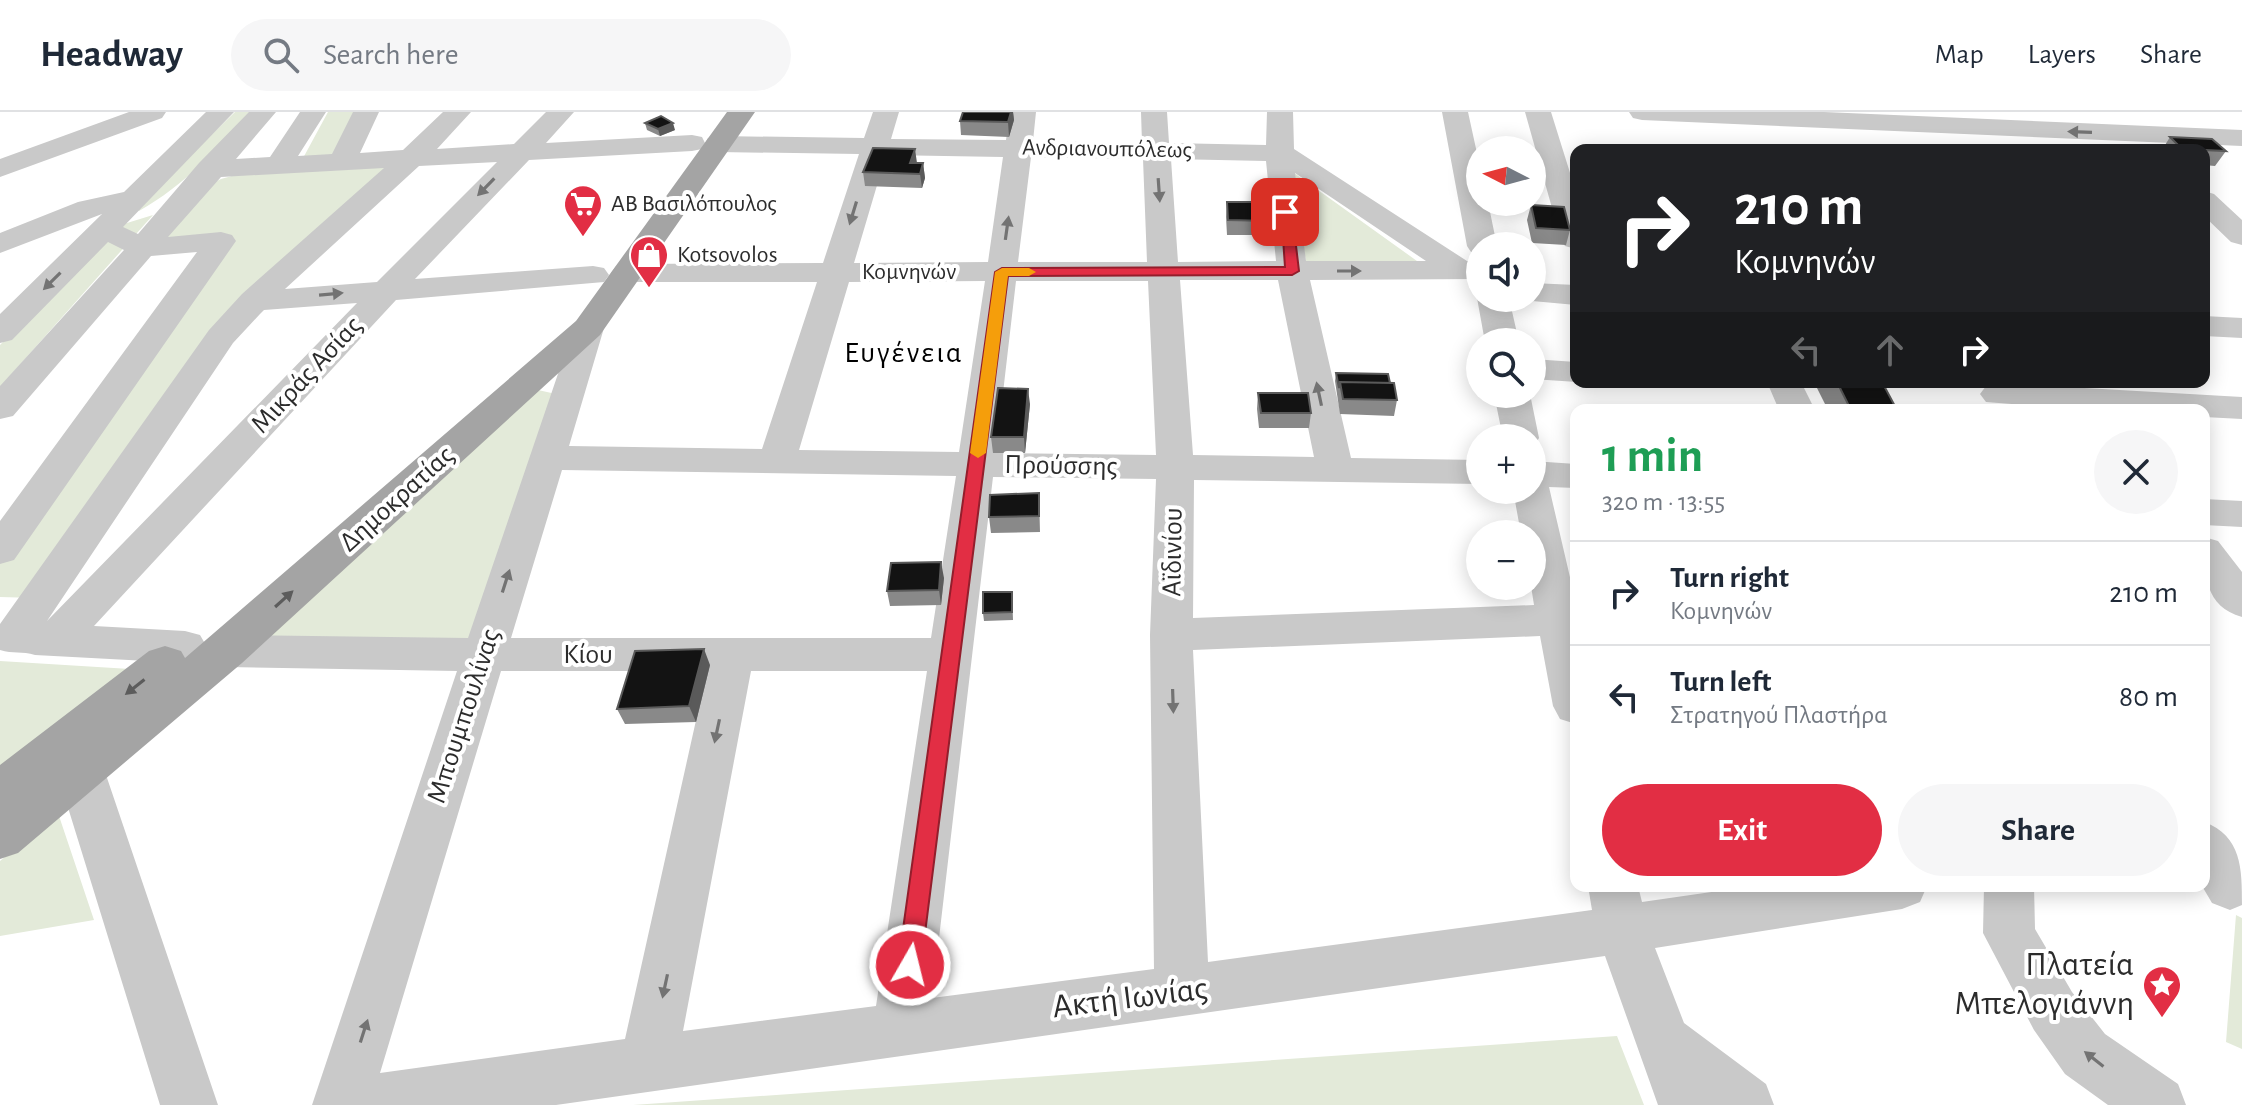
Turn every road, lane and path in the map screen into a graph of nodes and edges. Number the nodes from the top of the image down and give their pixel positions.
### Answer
1 (104, 112) edge
2 (153, 112) edge
3 (221, 112) edge
4 (263, 112) edge
5 (313, 112) edge
6 (366, 112) edge
7 (458, 112) edge
8 (561, 112) edge
9 (715, 112) edge
10 (741, 112) edge
11 (886, 112) edge
12 (1280, 112) edge
13 (1455, 112) edge
14 (1538, 112) edge
15 (1642, 112) edge
16 (1660, 112) edge
17 (2112, 112) edge
18 (2217, 112) edge
19 (1878, 117) edge
20 (1999, 120) edge
21 (1769, 123) edge
22 (1021, 130) edge
23 (1155, 131) edge
24 (2242, 135) edge
25 (1671, 138) dead end
26 (2143, 142) edge
27 (705, 144) junction
28 (1898, 144) edge
29 (2021, 144) edge
30 (873, 146) junction
31 (55, 148) junction
32 (520, 153) junction
33 (1278, 153) junction
34 (413, 159) junction
35 (342, 161) junction
36 (278, 166) junction
37 (0, 169) edge
38 (209, 169) junction
39 (1566, 171) edge
40 (0, 193) edge
41 (1570, 199) edge
42 (130, 200) junction
43 (2210, 206) edge
44 (103, 229) junction
45 (1479, 232) edge
46 (2242, 236) edge
47 (0, 244) edge
48 (144, 248) junction
49 (1466, 267) edge
50 (1466, 270) edge
51 (1164, 271) junction
52 (1292, 271) junction
53 (1002, 272) junction
54 (627, 273) junction
55 (835, 273) junction
56 (593, 275) junction
57 (387, 290) junction
58 (1546, 294) edge
59 (1570, 295) edge
60 (253, 301) junction
61 (2210, 326) edge
62 (588, 328) junction
63 (2242, 328) edge
64 (0, 333) edge
65 (1546, 370) edge
66 (1570, 372) edge
67 (1998, 394) dead end
68 (2088, 397) edge
69 (2186, 404) edge
70 (2210, 406) edge
71 (0, 408) edge
72 (2242, 408) edge
73 (546, 458) junction
74 (777, 461) junction
75 (976, 464) junction
76 (1175, 467) junction
77 (1335, 470) junction
78 (1466, 472) edge
79 (1546, 474) edge
80 (1570, 476) edge
81 (1536, 504) edge
82 (2210, 512) edge
83 (2242, 514) edge
84 (0, 550) edge
85 (2210, 559) edge
86 (2242, 602) edge
87 (1567, 619) edge
88 (1171, 635) junction
89 (7, 638) edge
90 (55, 640) junction
91 (1570, 648) edge
92 (206, 649) junction
93 (951, 654) junction
94 (483, 655) junction
95 (732, 655) junction
96 (81, 772) junction
97 (0, 793) edge
98 (0, 837) edge
99 (2210, 855) edge
100 (2225, 886) edge
101 (1828, 892) edge
102 (2009, 892) edge
103 (1618, 909) edge
104 (1182, 992) junction
105 (901, 1027) junction
106 (1663, 1041) junction
107 (648, 1065) junction
108 (189, 1105) edge
109 (341, 1105) edge
110 (357, 1105) edge
111 (1687, 1105) edge
112 (1745, 1105) edge
113 (2157, 1105) edge

1 - 31 street
2 - 31 street
3 - 42 street
4 - 38 street
5 - 36 street
6 - 35 street
7 - 34 street
8 - 32 street, Μικράς Ασίας
9 - 27 main road, Δημοκρατίας
10 - 27 main road, Δημοκρατίας
11 - 30 street
12 - 33 street
13 - 45 street
14 - 39 street
15 - 16 street
16 - 21 street
16 - 25 street
17 - 26 street
18 - 24 street
19 - 20 street
19 - 21 street
19 - 28 street
26 -> 20 street
20 - 29 street
22 - 23 street, Ανδριανουπόλεως
22 - 30 street, Ανδριανουπόλεως
53 -> 22 street
23 - 33 street, Ανδριανουπόλεως
23 -> 51 street, Αϊδινίου
24 - 26 street
27 - 30 street, Ανδριανουπόλεως
27 - 32 street, Ανδριανουπόλεως
27 - 54 main road, Δημοκρατίας
27 - 56 main road, Δημοκρατίας
30 -> 55 street
31 - 37 street
31 - 40 street
32 - 34 street, Ανδριανουπόλεως
32 -> 57 street, Μικράς Ασίας
33 - 49 street, Ανδριανουπόλεως
33 - 52 street
34 - 35 street, Ανδριανουπόλεως
34 - 60 street
35 - 36 street, Ανδριανουπόλεως
36 - 38 street, Ανδριανουπόλεως
38 - 48 street
39 - 41 street
42 - 44 street
42 - 47 street
43 - 46 street
44 - 48 street
44 -> 64 street
48 - 71 street
48 - 84 street
52 -> 50 street, Κομνηνών
51 - 52 street, Κομνηνών
51 - 53 street, Κομνηνών
51 - 76 street, Αϊδινίου
77 -> 52 street
53 - 55 street, Κομνηνών
53 - 75 street
54 - 55 street, Κομνηνών
54 - 62 main road, Δημοκρατίας
55 - 74 street
56 - 57 street
56 - 92 main road, Δημοκρατίας
60 -> 57 street
57 - 90 street, Μικράς Ασίας
58 - 59 street
60 - 89 street
61 - 63 street
62 - 73 street, Μπουμπουλίνας
92 -> 62 main road, Δημοκρατίας
65 - 66 street
67 - 68 street
68 - 69 street
70 - 72 street
73 - 74 street, Προύσσης
94 -> 73 street, Μπουμπουλίνας
74 - 75 street, Προύσσης
75 - 76 street, Προύσσης
75 - 93 street
76 - 77 street, Προύσσης
76 - 88 street, Αϊδινίου
77 - 78 street, Προύσσης
79 - 80 street
81 - 87 street
82 - 83 street
85 - 86 street
87 - 88 street
87 - 91 street
88 -> 104 street, Αϊδινίου
89 - 90 street, Κίου
90 - 92 street, Κίου
92 - 94 street, Κίου
92 - 96 main road, Δημοκρατίας
92 -> 97 main road, Δημοκρατίας
93 - 95 street, Κίου
93 - 105 street
94 - 95 street, Κίου
109 -> 94 street, Μπουμπουλίνας
95 -> 107 street
96 - 98 main road, Δημοκρατίας
96 - 108 street
99 - 100 street
101 - 103 street, Ακτή Ιωνίας
113 -> 102 street
103 - 104 street, Ακτή Ιωνίας
103 - 106 street
104 - 105 street, Ακτή Ιωνίας
105 - 107 street, Ακτή Ιωνίας
106 - 111 street
106 - 112 street
107 - 110 street, Ακτή Ιωνίας

